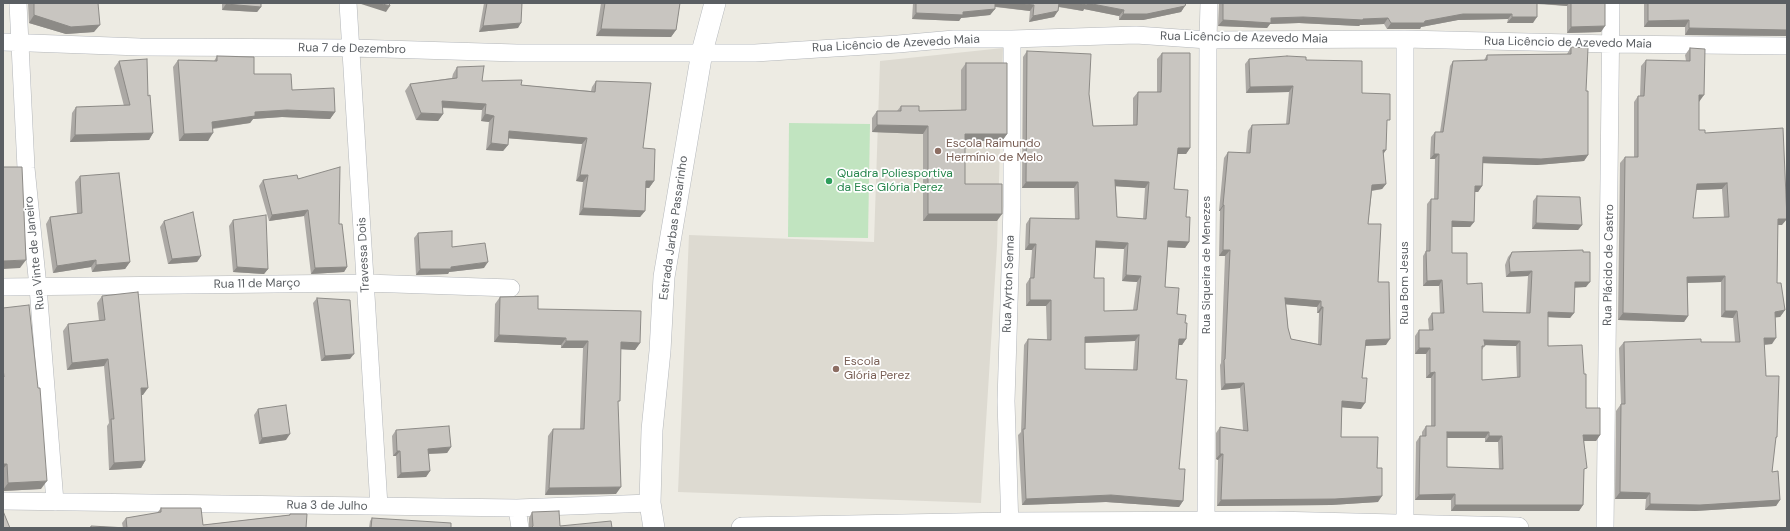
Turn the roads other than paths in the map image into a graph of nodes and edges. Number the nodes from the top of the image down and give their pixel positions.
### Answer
1 (18, 3) edge
2 (348, 3) edge
3 (715, 3) edge
4 (1209, 3) edge
5 (1611, 3) edge
6 (1012, 39) junction
7 (1405, 39) junction
8 (1208, 40) junction
9 (3, 42) edge
10 (21, 42) junction
11 (1612, 44) junction
12 (1787, 46) edge
13 (352, 48) junction
14 (702, 52) junction
15 (366, 283) junction
16 (3, 287) edge
17 (38, 287) junction
18 (511, 288) dead end
19 (3, 501) edge
20 (55, 502) junction
21 (650, 503) junction
22 (379, 506) junction
23 (516, 508) junction
24 (1010, 525) edge
25 (1206, 526) edge
26 (1405, 527) edge
27 (520, 528) edge
28 (654, 528) edge
29 (742, 528) edge
30 (1518, 528) edge
31 (1605, 528) edge

1 - 10 street, Rua Vinte de Janeiro
2 - 13 street, Travessa Dois
3 - 14 street, Estrada Jarbas Passarinho
4 - 8 street, Rua Siqueira de Menezes
5 - 11 street, Rua Plácido de Castro
6 - 8 street, Rua Licêncio de Azevedo Maia
6 - 14 street, Rua Licêncio de Azevedo Maia
6 - 24 street, Rua Ayrton Senna
7 - 8 street, Rua Licêncio de Azevedo Maia
7 - 11 street, Rua Licêncio de Azevedo Maia
7 - 26 street, Rua Bom Jesus
8 - 25 street, Rua Siqueira de Menezes
9 - 10 street, Rua 7 de Dezembro
10 - 13 street, Rua 7 de Dezembro
10 - 17 street, Rua Vinte de Janeiro
11 - 12 street, Rua Licêncio de Azevedo Maia
11 - 31 street, Rua Plácido de Castro
13 - 14 street, Rua 7 de Dezembro
13 - 15 street, Travessa Dois
14 - 21 street, Estrada Jarbas Passarinho
15 - 17 street, Rua 11 de Março
15 - 18 street, Rua 11 de Março
15 - 22 street, Travessa Dois
16 - 17 street, Rua 11 de Março
17 - 20 street, Rua Vinte de Janeiro
19 - 20 street, Rua 3 de Julho
20 - 22 street, Rua 3 de Julho
21 - 23 street, Rua 3 de Julho
21 - 28 street, Estrada Jarbas Passarinho
22 - 23 street, Rua 3 de Julho
23 - 27 street
24 - 25 street
24 - 29 street
25 - 26 street
26 - 30 street

